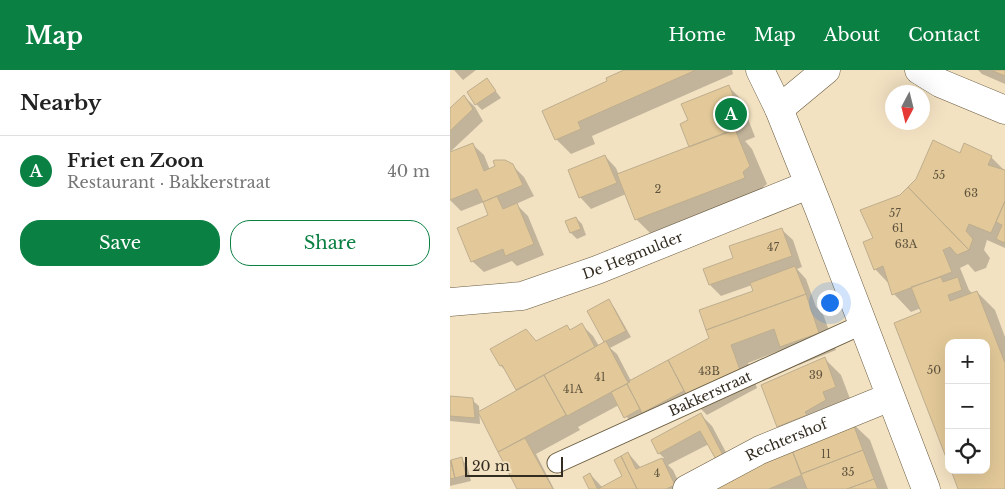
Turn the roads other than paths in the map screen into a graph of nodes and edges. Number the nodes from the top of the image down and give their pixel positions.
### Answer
1 (760, 70) edge
2 (826, 70) edge
3 (919, 70) edge
4 (778, 109) junction
5 (1005, 110) edge
6 (808, 185) junction
7 (450, 302) edge
8 (861, 325) junction
9 (890, 397) junction
10 (557, 463) dead end
11 (687, 489) edge
12 (926, 489) edge

1 - 4 street
2 - 4 street
3 - 5 street
4 - 6 street
6 - 7 street, De Hegmulder
6 - 8 street
8 - 9 street
8 - 10 lane, Bakkerstraat
9 - 11 street, Rechtershof
9 - 12 street

